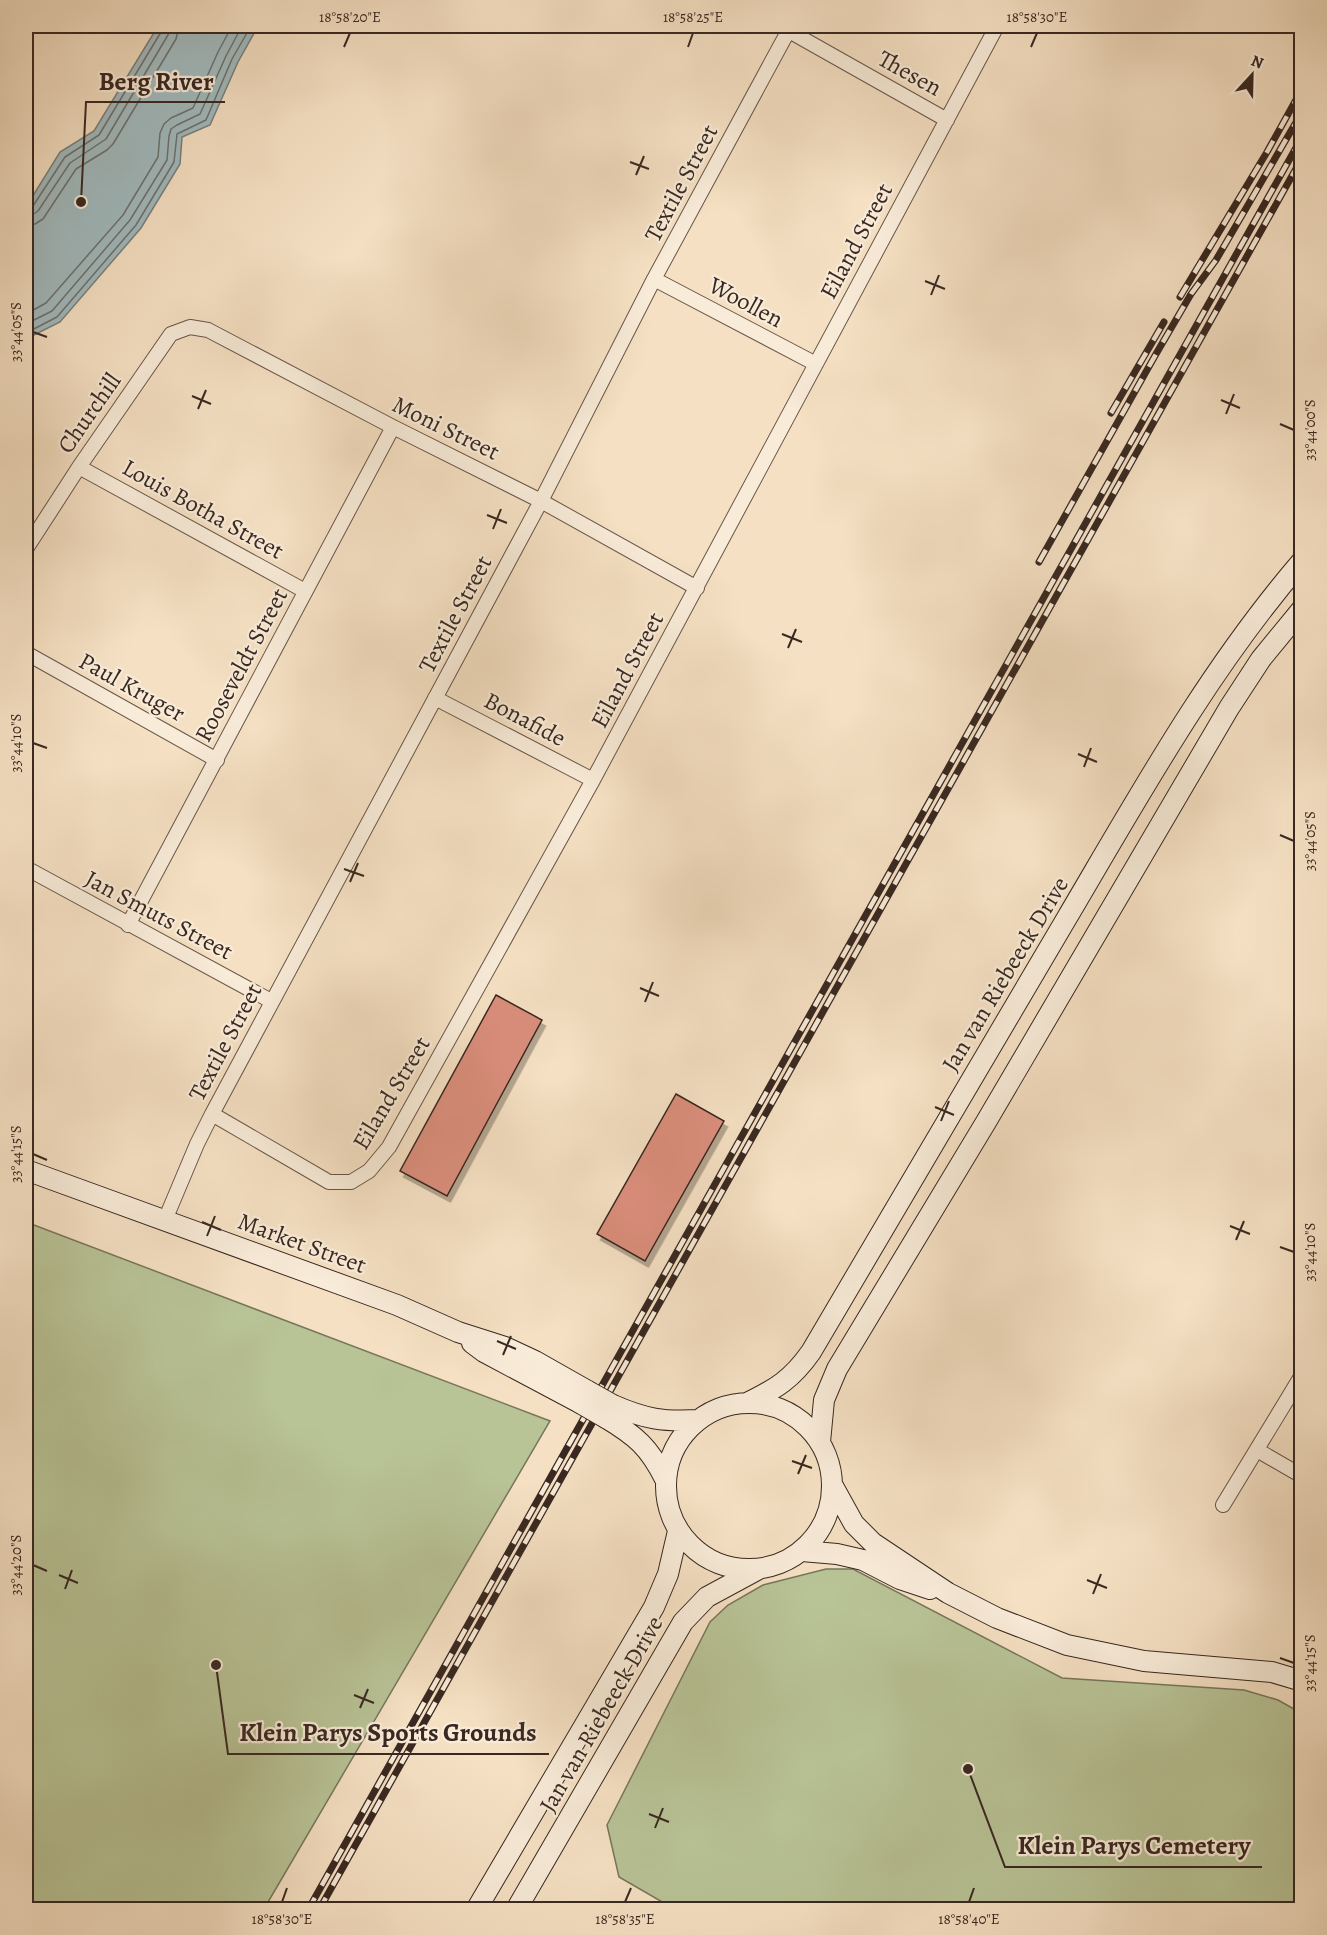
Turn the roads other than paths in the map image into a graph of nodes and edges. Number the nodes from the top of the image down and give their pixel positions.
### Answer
1 (997, 26) edge
2 (790, 28) edge
3 (947, 120) junction
4 (654, 279) junction
5 (171, 334) joint
6 (816, 364) junction
7 (393, 427) junction
8 (79, 466) junction
9 (542, 501) junction
10 (26, 549) edge
11 (1302, 561) edge
12 (697, 588) junction
13 (305, 591) junction
14 (1302, 609) edge
15 (26, 653) edge
16 (435, 698) junction
17 (217, 760) junction
18 (593, 780) junction
19 (26, 868) edge
20 (129, 925) junction
21 (272, 1001) junction
22 (212, 1114) junction
23 (26, 1170) edge
24 (165, 1220) junction
25 (1302, 1375) edge
26 (747, 1403) junction
27 (610, 1412) junction
28 (698, 1420) junction
29 (820, 1442) junction
30 (1257, 1450) junction
31 (1302, 1476) edge
32 (665, 1479) junction
33 (833, 1486) junction
34 (1223, 1505) dead end
35 (678, 1531) junction
36 (802, 1551) junction
37 (756, 1570) junction
38 (948, 1593) junction
39 (1302, 1681) edge
40 (476, 1910) edge
41 (516, 1910) edge

1 - 3 street, Eiland Street
2 - 3 street, Thesen
2 - 4 street, Textile Street
3 - 6 street, Eiland Street
4 - 6 street, Woollen
4 - 9 street, Textile Street
5 - 7 street, Moni Street
5 - 8 street, Churchill
6 - 12 street, Eiland Street
7 - 9 street, Moni Street
7 - 13 street, Rooseveldt Street
8 - 10 street, Churchill
8 - 13 street, Louis Botha Street
9 - 12 street, Moni Street
9 - 16 street, Textile Street
11 - 26 main road, Jan van Riebeeck Drive
12 - 18 street, Eiland Street
13 - 17 street, Rooseveldt Street
14 - 29 main road
15 - 17 street, Paul Kruger
16 - 18 street, Bonafide
16 - 21 street, Textile Street
17 - 20 street, Rooseveldt Street
18 - 22 street, Eiland Street
19 - 20 street, Jan Smuts Street
20 - 21 street, Jan Smuts Street
21 - 22 street, Textile Street
22 - 24 street, Textile Street
23 - 24 main road, Market Street
24 - 27 main road, Market Street, bridge
25 - 30 street
26 - 28 main road
26 - 29 main road
27 - 28 main road, Market Street
27 - 32 main road, Market Street
28 - 32 main road
29 - 33 main road
30 - 31 street
30 - 34 street
32 - 35 main road
33 - 36 main road
33 - 38 main road
35 - 37 main road
35 - 40 main road, Jan van Riebeeck Drive
36 - 37 main road
36 - 38 main road
37 - 41 main road, Jan van Riebeeck Drive
38 - 39 main road

